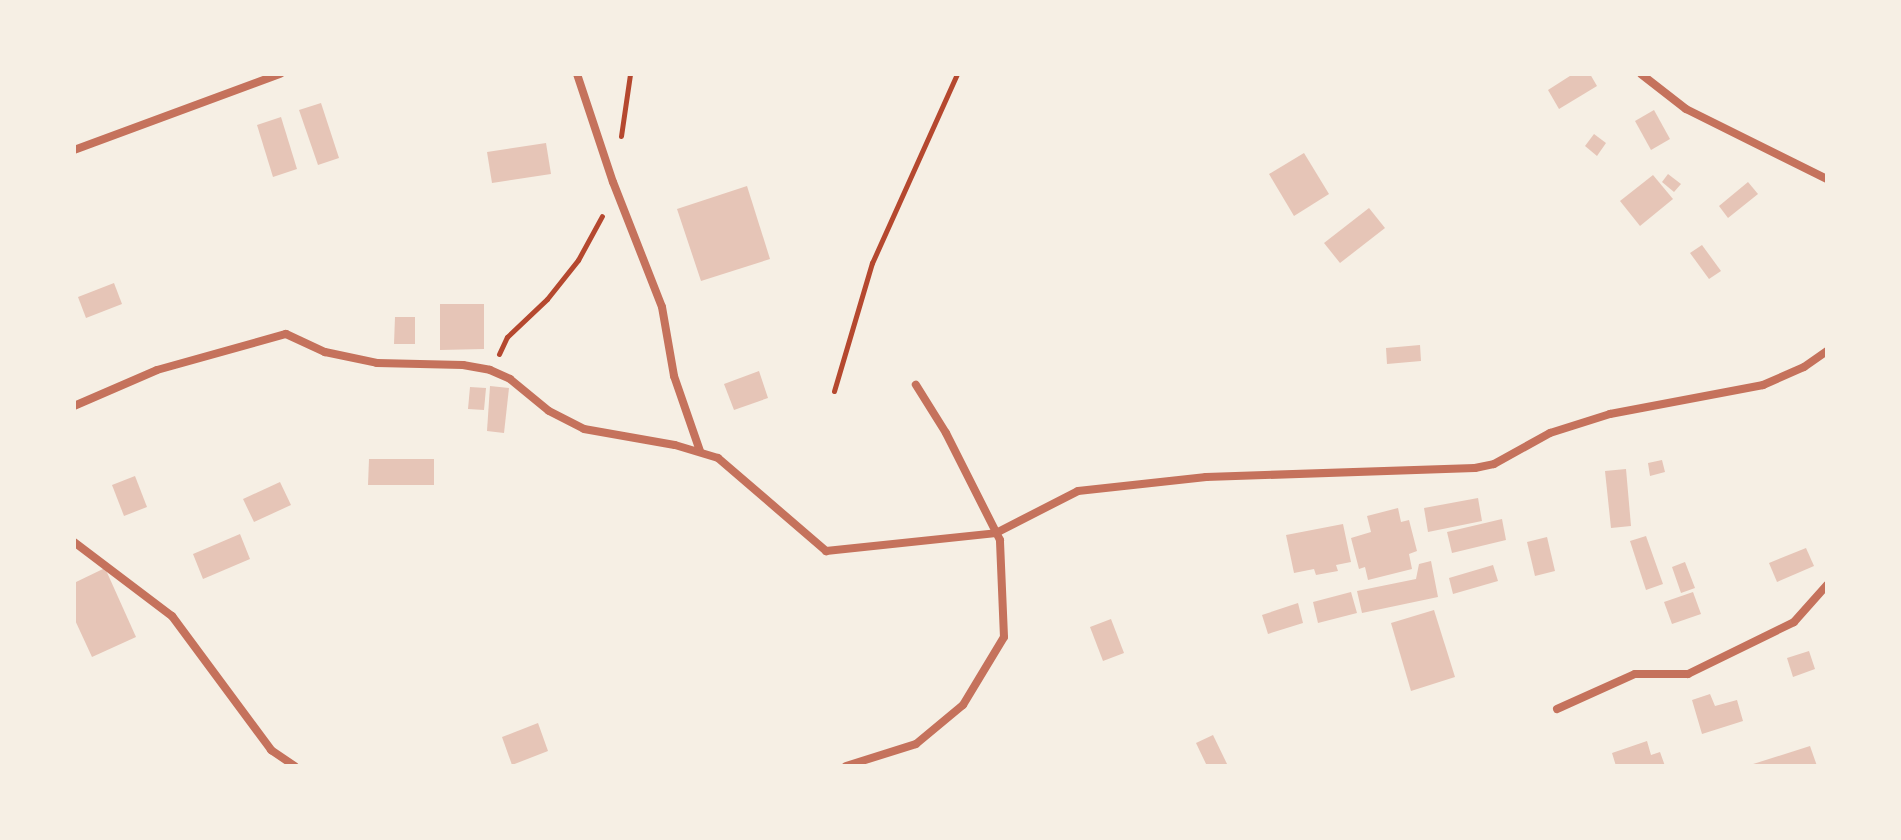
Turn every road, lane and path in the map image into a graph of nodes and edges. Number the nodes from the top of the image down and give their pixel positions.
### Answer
1 (577, 74) edge
2 (630, 74) edge
3 (957, 74) edge
4 (1641, 74) edge
5 (275, 75) edge
6 (74, 150) edge
7 (1827, 179) edge
8 (613, 182) junction
9 (1827, 351) edge
10 (490, 370) junction
11 (916, 385) dead end
12 (834, 391) dead end
13 (74, 406) edge
14 (700, 451) junction
15 (996, 533) junction
16 (74, 542) edge
17 (1827, 585) edge
18 (1557, 709) dead end
19 (295, 766) edge
20 (846, 766) edge

1 - 8 street
2 - 8 path
3 - 12 path
4 - 7 street
5 - 6 street
8 - 10 path
8 - 14 street
9 - 15 street
10 - 13 street
10 - 14 street
11 - 15 street
14 - 15 street
15 - 20 street
16 - 19 street
17 - 18 street

